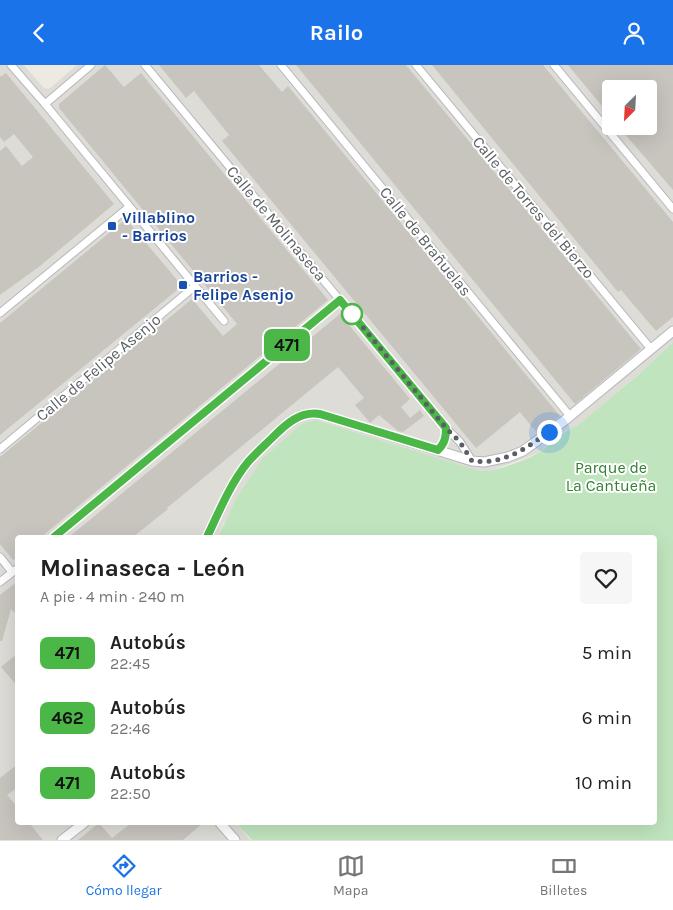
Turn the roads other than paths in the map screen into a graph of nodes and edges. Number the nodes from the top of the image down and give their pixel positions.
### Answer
1 (11, 65) edge
2 (91, 65) edge
3 (145, 65) edge
4 (281, 65) edge
5 (416, 65) edge
6 (554, 65) edge
7 (45, 104) junction
8 (129, 207) junction
9 (673, 209) edge
10 (195, 286) junction
11 (340, 300) junction
12 (0, 313) edge
13 (224, 321) dead end
14 (673, 331) edge
15 (651, 349) junction
16 (570, 416) junction
17 (446, 428) junction
18 (0, 449) edge
19 (438, 450) junction
20 (472, 461) junction
21 (56, 535) edge
22 (209, 535) edge
23 (0, 557) edge
24 (15, 570) edge
25 (0, 582) edge
26 (81, 825) edge
27 (222, 825) edge
28 (229, 825) edge
29 (62, 840) edge
30 (237, 840) edge

1 - 7 street
2 - 7 street
3 - 11 street, Calle de Molinaseca
4 - 16 street, Calle de Brañuelas
5 - 15 street, Calle de Torres del Bierzo
6 - 9 street
7 - 8 street
8 - 10 street
8 - 12 street
10 - 13 street
10 - 18 street, Calle de Felipe Asenjo
11 - 17 street, Calle de Molinaseca
11 - 21 street
14 - 15 street
15 - 16 street
16 - 20 street
17 - 19 street
17 - 20 street, Calle de Molinaseca
19 - 20 street
19 - 22 street
23 - 24 street
24 - 25 street
26 - 29 street
27 - 30 street
28 - 30 street

